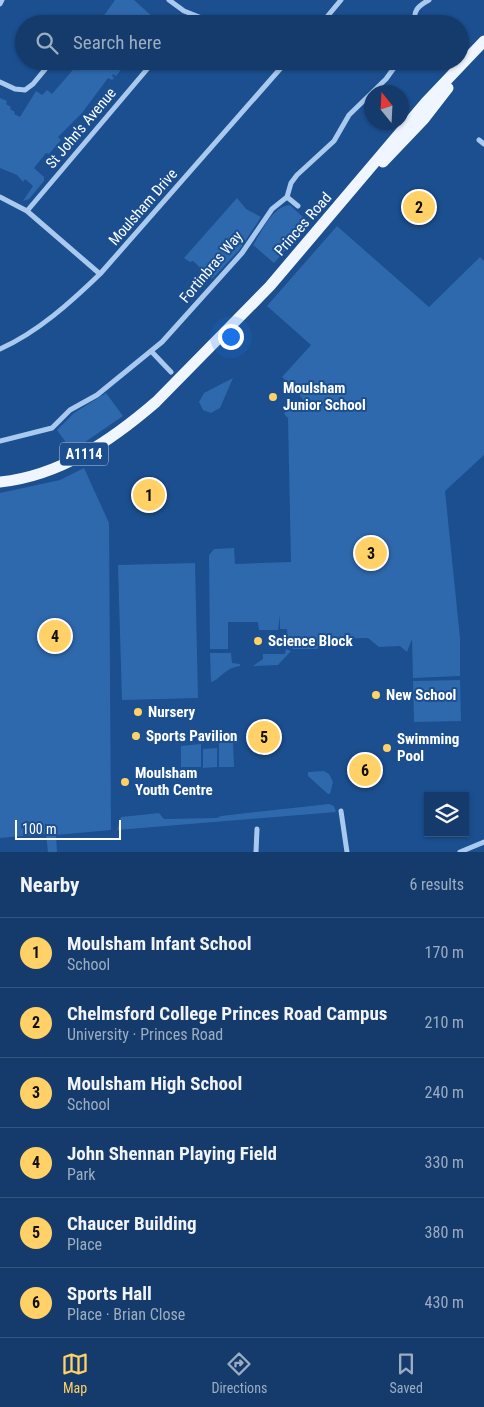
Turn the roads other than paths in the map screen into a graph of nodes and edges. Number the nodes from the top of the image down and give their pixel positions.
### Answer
1 (2, 0) edge
2 (169, 0) edge
3 (341, 0) edge
4 (429, 0) edge
5 (0, 4) edge
6 (193, 15) edge
7 (328, 15) edge
8 (414, 15) edge
9 (484, 41) edge
10 (484, 50) edge
11 (469, 57) edge
12 (469, 65) edge
13 (45, 70) edge
14 (146, 70) edge
15 (279, 70) edge
16 (392, 70) edge
17 (456, 70) edge
18 (464, 70) edge
19 (0, 82) edge
20 (479, 140) dead end
21 (484, 144) edge
22 (359, 183) junction
23 (0, 197) edge
24 (287, 197) junction
25 (298, 206) dead end
26 (27, 212) junction
27 (100, 274) junction
28 (0, 350) edge
29 (151, 351) junction
30 (170, 372) dead end
31 (0, 441) edge
32 (0, 482) edge
33 (341, 811) dead end
34 (257, 828) dead end
35 (484, 842) edge
36 (256, 852) edge
37 (347, 852) edge
38 (460, 852) edge

1 - 5 street
2 - 6 street
3 - 7 street
4 - 8 street
9 - 11 main road, Princes Road / A1114
10 - 12 main road, Princes Road / A1114
13 - 19 street
14 - 26 street, St John's Avenue
15 - 27 street, Moulsham Drive
16 - 24 street, Fortinbras Way
17 - 22 main road, Princes Road / A1114
18 - 22 main road, Princes Road / A1114
20 - 21 street
22 - 32 main road, Princes Road / A1114
23 - 26 street
24 - 25 street
24 - 29 street, Fortinbras Way
26 - 27 street
27 - 28 street, Moulsham Drive
29 - 30 street
29 - 31 street, Fortinbras Way
33 - 37 street
34 - 36 street
35 - 38 street

